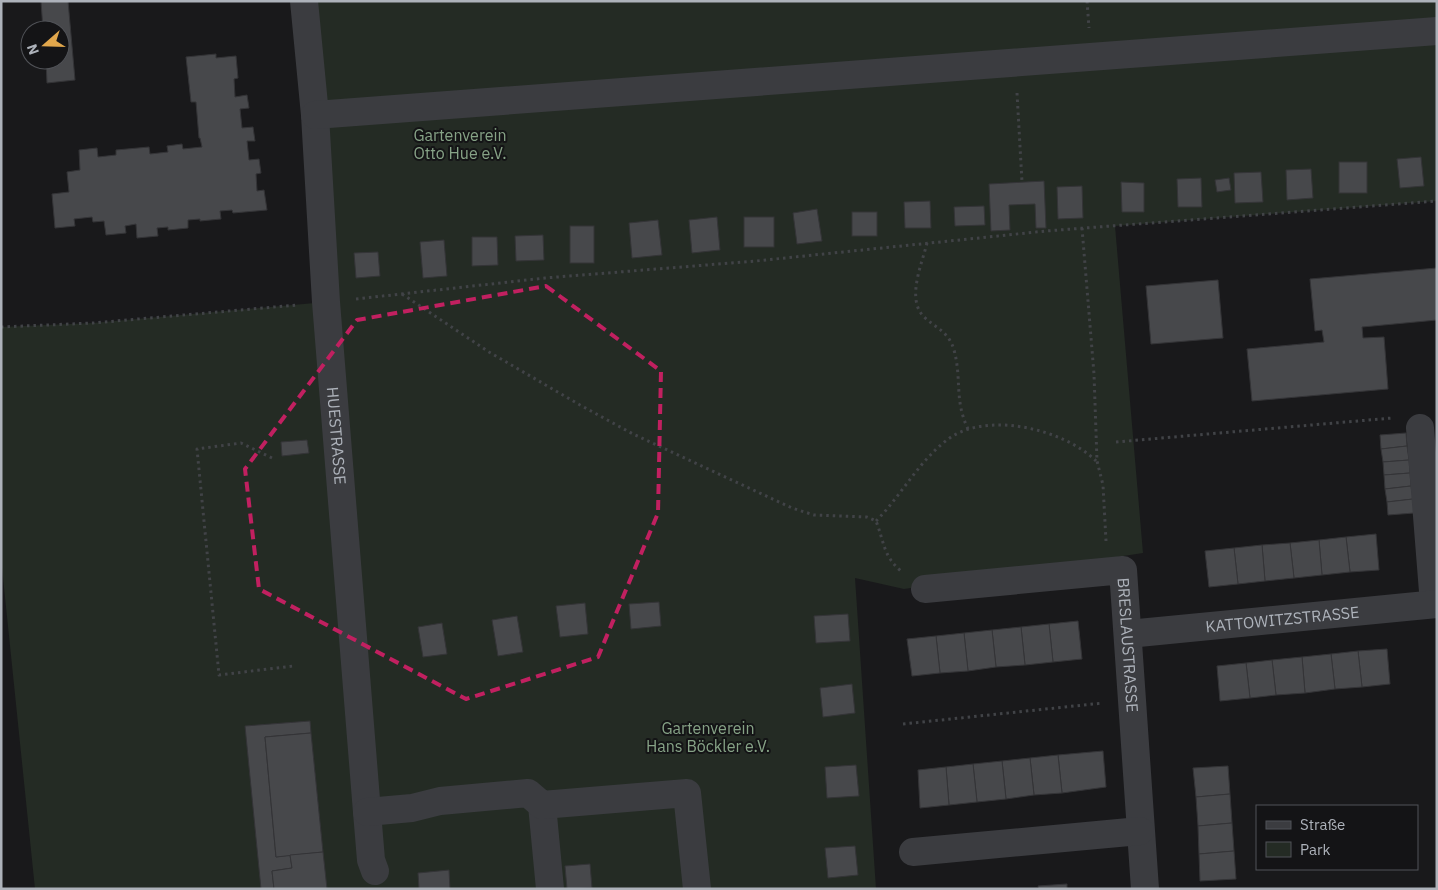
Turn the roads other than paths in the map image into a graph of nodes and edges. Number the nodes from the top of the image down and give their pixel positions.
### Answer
1 (304, 1) edge
2 (1437, 31) edge
3 (315, 115) junction
4 (1410, 423) road end
5 (925, 589) road end
6 (1436, 604) edge
7 (1128, 634) junction
8 (542, 805) junction
9 (367, 812) junction
10 (1140, 831) junction
11 (913, 852) dead end
12 (375, 871) dead end
13 (550, 889) edge
14 (697, 889) edge
15 (1144, 889) edge

1 - 3 street, HUESTRASSE
2 - 3 street
3 - 9 street, HUESTRASSE
4 - 6 street
5 - 7 street, BRESLAUSTRASSE
6 - 7 street, KATTOWITZSTRASSE
7 - 10 street, BRESLAUSTRASSE
8 - 9 street
8 - 13 street
8 - 14 street
9 - 12 street, HUESTRASSE
10 - 11 street
10 - 15 street, BRESLAUSTRASSE

